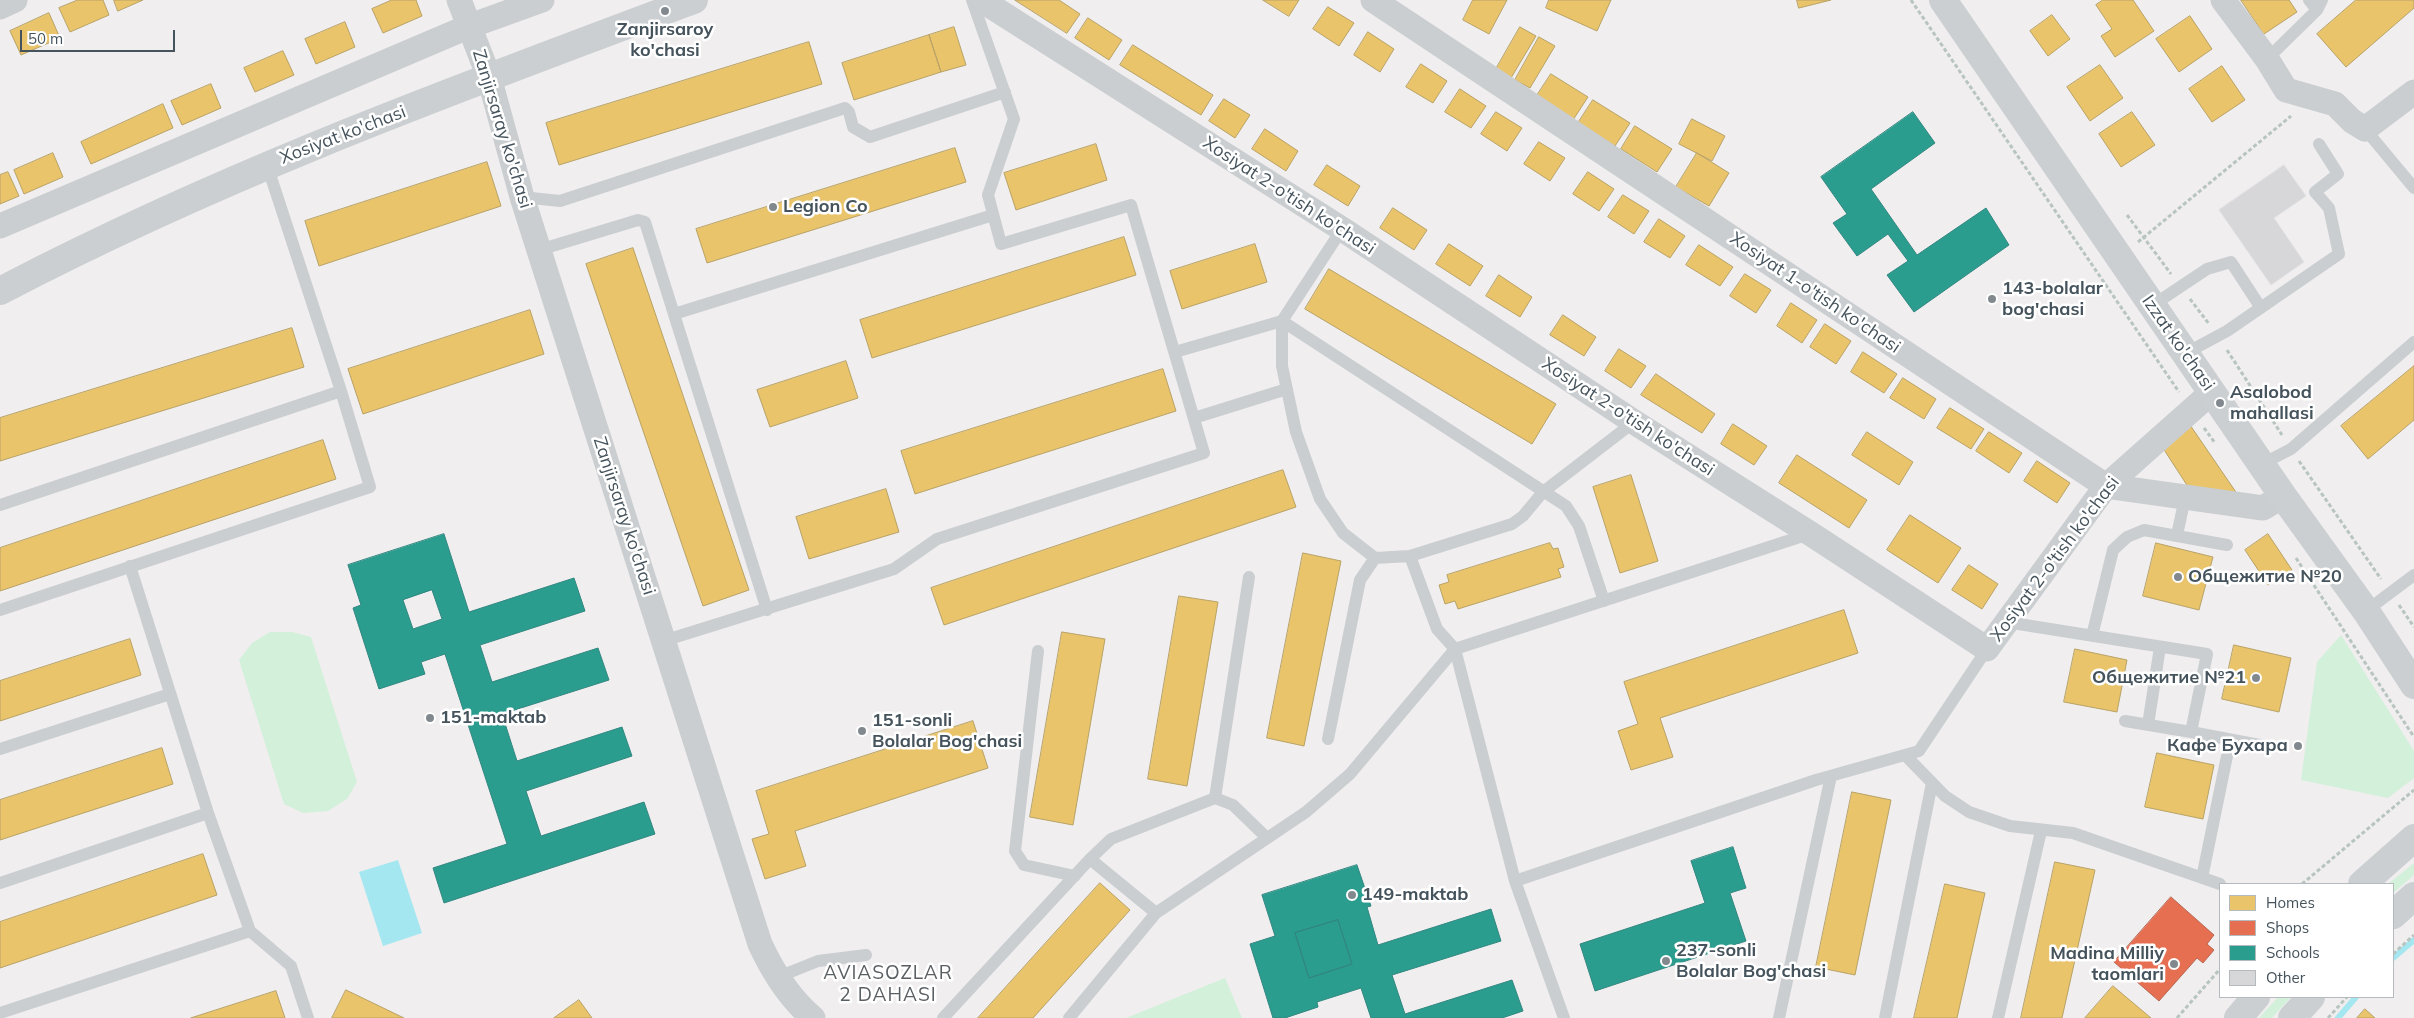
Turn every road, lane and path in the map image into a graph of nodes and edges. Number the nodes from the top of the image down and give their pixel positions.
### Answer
1 (15, 0) edge
2 (459, 0) edge
3 (542, 0) edge
4 (694, 0) edge
5 (972, 0) edge
6 (981, 0) edge
7 (1373, 0) edge
8 (1911, 0) edge
9 (1943, 0) edge
10 (2223, 0) edge
11 (2316, 3) edge
12 (0, 6) edge
13 (470, 26) junction
14 (2267, 59) junction
15 (489, 77) junction
16 (1005, 92) junction
17 (2414, 92) edge
18 (2313, 98) junction
19 (2365, 129) junction
20 (2319, 144) dead end
21 (267, 165) junction
22 (2414, 188) edge
23 (522, 197) junction
24 (993, 215) junction
25 (2127, 215) dead end
26 (0, 226) edge
27 (1342, 229) junction
28 (2144, 238) junction
29 (539, 250) junction
30 (2120, 257) junction
31 (2180, 287) junction
32 (0, 291) edge
33 (2153, 305) junction
34 (2260, 308) junction
35 (674, 314) junction
36 (1282, 321) junction
37 (2218, 336) junction
38 (2414, 342) edge
39 (1175, 352) junction
40 (2186, 354) junction
41 (1287, 388) junction
42 (340, 392) junction
43 (2212, 392) junction
44 (2191, 410) junction
45 (1194, 418) junction
46 (1634, 422) junction
47 (2219, 448) dead end
48 (2291, 449) junction
49 (2262, 464) junction
50 (2106, 486) junction
51 (1543, 492) junction
52 (2283, 496) junction
53 (2185, 498) junction
54 (0, 505) edge
55 (1811, 534) junction
56 (2177, 535) junction
57 (2227, 545) dead end
58 (1410, 556) junction
59 (2295, 557) dead end
60 (1375, 558) junction
61 (130, 566) junction
62 (2414, 576) edge
63 (1249, 577) dead end
64 (2392, 594) junction
65 (1604, 601) junction
66 (0, 610) edge
67 (767, 610) junction
68 (2366, 612) junction
69 (2006, 622) junction
70 (2414, 627) edge
71 (2092, 636) junction
72 (663, 640) junction
73 (2160, 647) junction
74 (1455, 649) junction
75 (1987, 649) junction
76 (1038, 651) dead end
77 (2414, 685) edge
78 (170, 694) junction
79 (2125, 721) dead end
80 (2148, 725) junction
81 (2191, 732) junction
82 (2414, 738) edge
83 (1328, 739) dead end
84 (2270, 747) dead end
85 (0, 749) edge
86 (1905, 755) junction
87 (2227, 756) dead end
88 (1831, 776) junction
89 (1932, 783) junction
90 (2414, 790) edge
91 (1215, 798) junction
92 (208, 813) junction
93 (2042, 830) junction
94 (1267, 838) junction
95 (2414, 838) edge
96 (1090, 859) junction
97 (1074, 876) junction
98 (2202, 878) junction
99 (1515, 881) junction
100 (2303, 883) edge
101 (2363, 883) edge
102 (0, 884) edge
103 (2219, 884) edge
104 (2414, 896) edge
105 (1156, 913) junction
106 (2394, 914) edge
107 (250, 931) junction
108 (2414, 935) edge
109 (2394, 953) edge
110 (866, 955) dead end
111 (2219, 970) edge
112 (778, 977) junction
113 (2255, 998) edge
114 (2310, 998) edge
115 (2346, 998) edge
116 (0, 1013) edge
117 (308, 1018) edge
118 (813, 1018) edge
119 (943, 1018) edge
120 (1069, 1018) edge
121 (1564, 1018) edge
122 (1779, 1018) edge
123 (1885, 1018) edge
124 (1998, 1018) edge
125 (2177, 1018) edge
126 (2238, 1018) edge
127 (2292, 1018) edge
128 (2328, 1018) edge

1 - 12 street
2 - 13 street, Zanjirsaray ko'chasi
3 - 13 street
4 - 15 main road, Xosiyat ko'chasi
5 - 16 lane
6 - 27 street, Xosiyat 2-o'tish ko'chasi
7 - 50 street, Xosiyat 1-o'tish ko'chasi
8 - 44 path
9 - 30 main road, Izzat ko'chasi
10 - 14 street
11 - 14 lane
13 - 15 street, Zanjirsaray ko'chasi
13 - 26 street
14 - 18 street
15 - 21 main road, Xosiyat ko'chasi
15 - 23 street, Zanjirsaray ko'chasi
16 - 23 lane
16 - 24 lane
17 - 19 street
18 - 19 street
18 - 28 path
19 - 22 lane
20 - 34 lane
21 - 32 main road, Xosiyat ko'chasi
21 - 42 lane
23 - 29 street, Zanjirsaray ko'chasi
24 - 35 lane
24 - 39 lane
25 - 28 path
27 - 36 lane
27 - 46 street, Xosiyat 2-o'tish ko'chasi
28 - 30 path
28 - 31 path
29 - 35 lane
29 - 72 street, Zanjirsaray ko'chasi
30 - 33 main road, Izzat ko'chasi
31 - 33 lane
31 - 34 lane
31 - 37 path
33 - 40 main road, Izzat ko'chasi
34 - 37 lane
35 - 67 lane
36 - 39 lane
36 - 41 lane
36 - 51 lane
37 - 40 lane
37 - 48 path
38 - 48 lane
39 - 45 lane
40 - 43 main road, Izzat ko'chasi
41 - 45 lane
41 - 60 lane
42 - 54 lane
42 - 61 lane
43 - 44 street, Xosiyat 2-o'tish ko'chasi
43 - 49 main road, Izzat ko'chasi
44 - 47 path
44 - 50 street, Xosiyat 2-o'tish ko'chasi
45 - 67 lane
46 - 51 lane
46 - 55 street, Xosiyat 2-o'tish ko'chasi
48 - 49 lane
48 - 64 path
49 - 52 main road, Izzat ko'chasi
50 - 53 street, Xosiyat 1-o'tish ko'chasi
50 - 69 street, Xosiyat 2-o'tish ko'chasi
51 - 58 lane
51 - 65 lane
52 - 53 street, Xosiyat 1-o'tish ko'chasi
52 - 68 main road, Izzat ko'chasi
53 - 56 lane
55 - 65 lane
55 - 75 street, Xosiyat 2-o'tish ko'chasi
56 - 57 lane
56 - 71 lane
58 - 60 lane
58 - 74 lane
59 - 82 path
60 - 83 lane
61 - 66 lane
61 - 78 lane
62 - 64 lane
63 - 91 lane
64 - 68 lane
64 - 70 path
65 - 74 lane
67 - 72 lane
68 - 77 main road, Izzat ko'chasi
69 - 71 lane
69 - 75 street, Xosiyat 2-o'tish ko'chasi
71 - 73 lane
72 - 112 street, Zanjirsaray ko'chasi
73 - 80 lane
73 - 81 lane
74 - 94 lane
74 - 99 lane
75 - 86 lane
76 - 97 lane
78 - 85 lane
78 - 92 lane
79 - 80 lane
80 - 81 lane
81 - 84 lane
86 - 88 lane
86 - 89 lane
87 - 98 lane
88 - 99 lane
88 - 122 lane
89 - 93 lane
89 - 123 lane
90 - 100 path
91 - 94 lane
91 - 96 lane
92 - 102 lane
92 - 107 lane
93 - 98 lane
93 - 124 lane
94 - 105 lane
95 - 101 main road
96 - 97 lane
96 - 105 lane
97 - 119 lane
98 - 103 lane
99 - 121 lane
104 - 106 main road
105 - 120 lane
107 - 116 lane
107 - 117 lane
108 - 109 path
110 - 112 lane
111 - 125 path
112 - 118 street, Zanjirsaray ko'chasi
113 - 126 main road
114 - 127 main road
115 - 128 path

